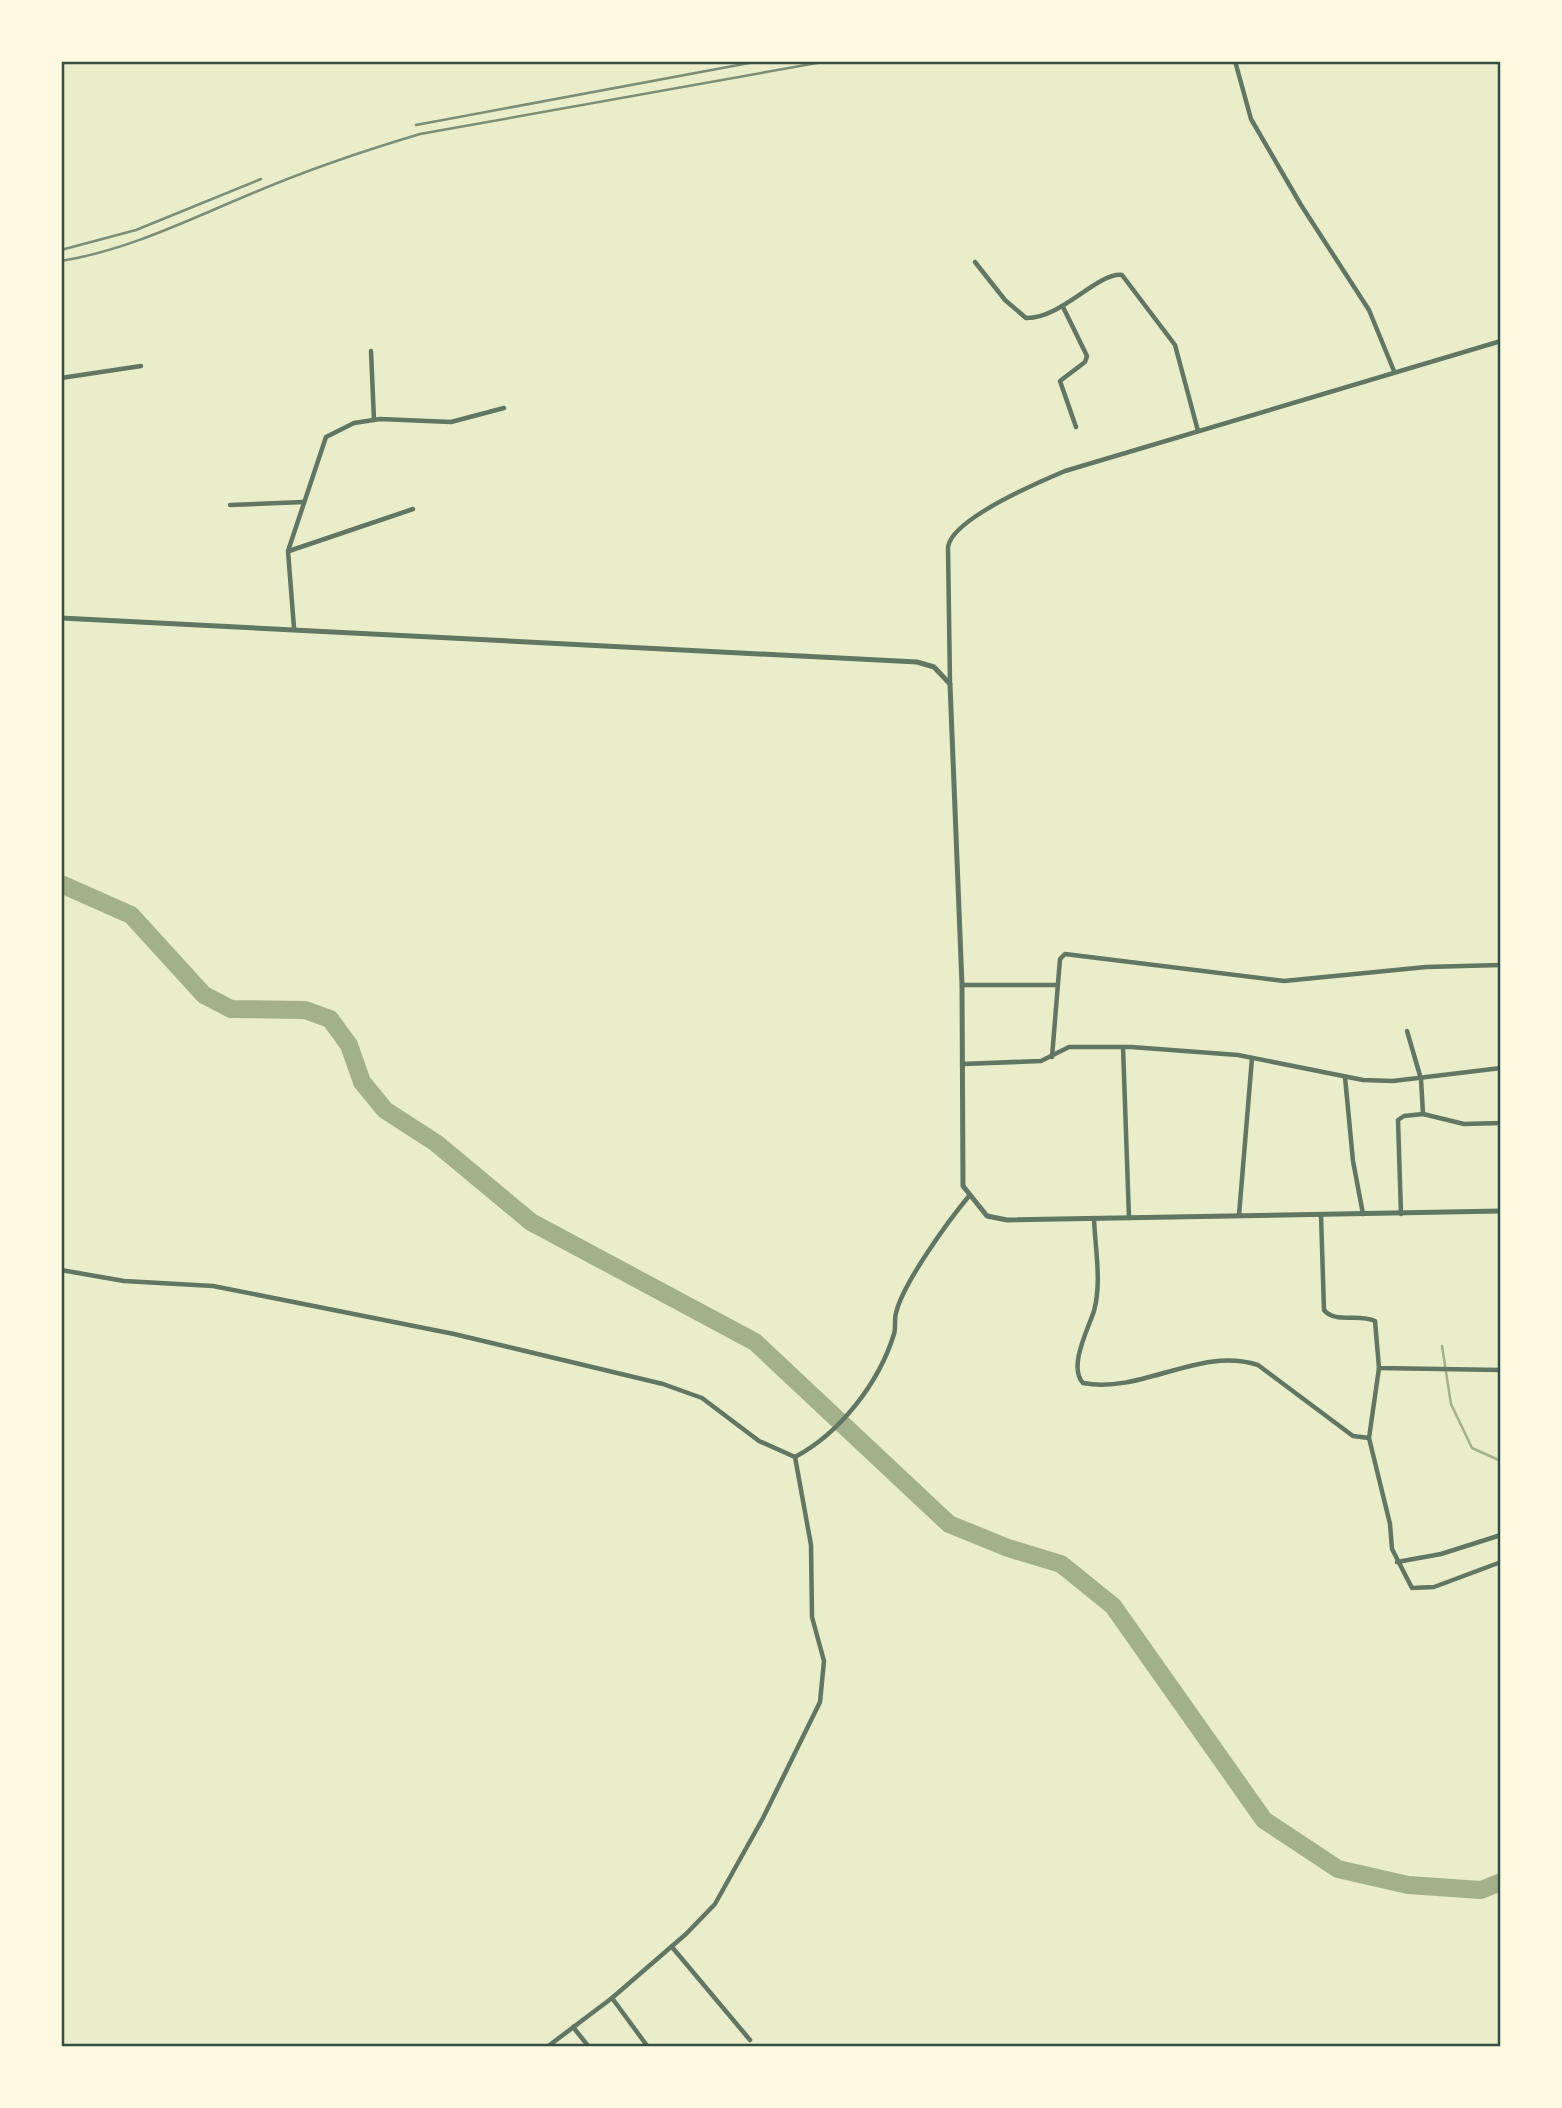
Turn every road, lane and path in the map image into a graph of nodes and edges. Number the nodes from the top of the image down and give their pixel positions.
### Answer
1 (1235, 61) edge
2 (975, 262) dead end
3 (1063, 307) junction
4 (1501, 341) edge
5 (371, 351) dead end
6 (141, 366) dead end
7 (1394, 370) junction
8 (61, 378) edge
9 (504, 408) dead end
10 (374, 420) junction
11 (1076, 427) dead end
12 (1198, 431) junction
13 (304, 502) junction
14 (230, 505) dead end
15 (413, 509) dead end
16 (288, 551) junction
17 (61, 618) edge
18 (294, 628) junction
19 (950, 684) junction
20 (1501, 965) edge
21 (962, 985) junction
22 (1058, 985) junction
23 (1407, 1031) dead end
24 (1123, 1047) junction
25 (1052, 1057) junction
26 (1252, 1058) junction
27 (961, 1064) junction
28 (1501, 1068) edge
29 (1345, 1076) junction
30 (1422, 1079) junction
31 (1423, 1114) junction
32 (1501, 1123) edge
33 (969, 1196) junction
34 (1501, 1211) edge
35 (1363, 1214) junction
36 (1401, 1214) junction
37 (1239, 1215) junction
38 (1321, 1215) junction
39 (1094, 1218) junction
40 (1129, 1218) junction
41 (61, 1270) edge
42 (1379, 1368) junction
43 (1501, 1370) edge
44 (1369, 1438) junction
45 (796, 1457) junction
46 (1501, 1535) edge
47 (1397, 1562) junction
48 (1501, 1562) edge
49 (672, 1947) junction
50 (612, 1998) junction
51 (573, 2027) junction
52 (750, 2040) dead end
53 (547, 2047) edge
54 (589, 2047) edge
55 (648, 2047) edge

1 - 7 street
2 - 3 street
3 - 11 street
3 - 12 street
4 - 7 street
5 - 10 street
6 - 8 street
7 - 12 street
9 - 10 street
10 - 13 street
12 - 19 street
13 - 14 street
13 - 16 street
15 - 16 street
16 - 18 street
17 - 18 street
18 - 19 street
19 - 21 street
20 - 22 street
21 - 22 street
21 - 27 street
22 - 25 street
23 - 30 street
24 - 25 street
24 - 26 street
24 - 40 street
25 - 27 street
26 - 29 street
26 - 37 street
27 - 33 street
28 - 30 street
29 - 30 street
29 - 35 street
30 - 31 street
31 - 32 street
31 - 36 street
33 - 39 street
33 - 45 street
34 - 36 street
35 - 36 street
35 - 38 street
37 - 38 street
37 - 40 street
38 - 42 street
39 - 40 street
39 - 44 street
41 - 45 street
42 - 43 street
42 - 44 street
44 - 47 street
45 - 49 street
46 - 47 street
47 - 48 street
49 - 50 street
49 - 52 street
50 - 51 street
50 - 55 street
51 - 53 street
51 - 54 street

